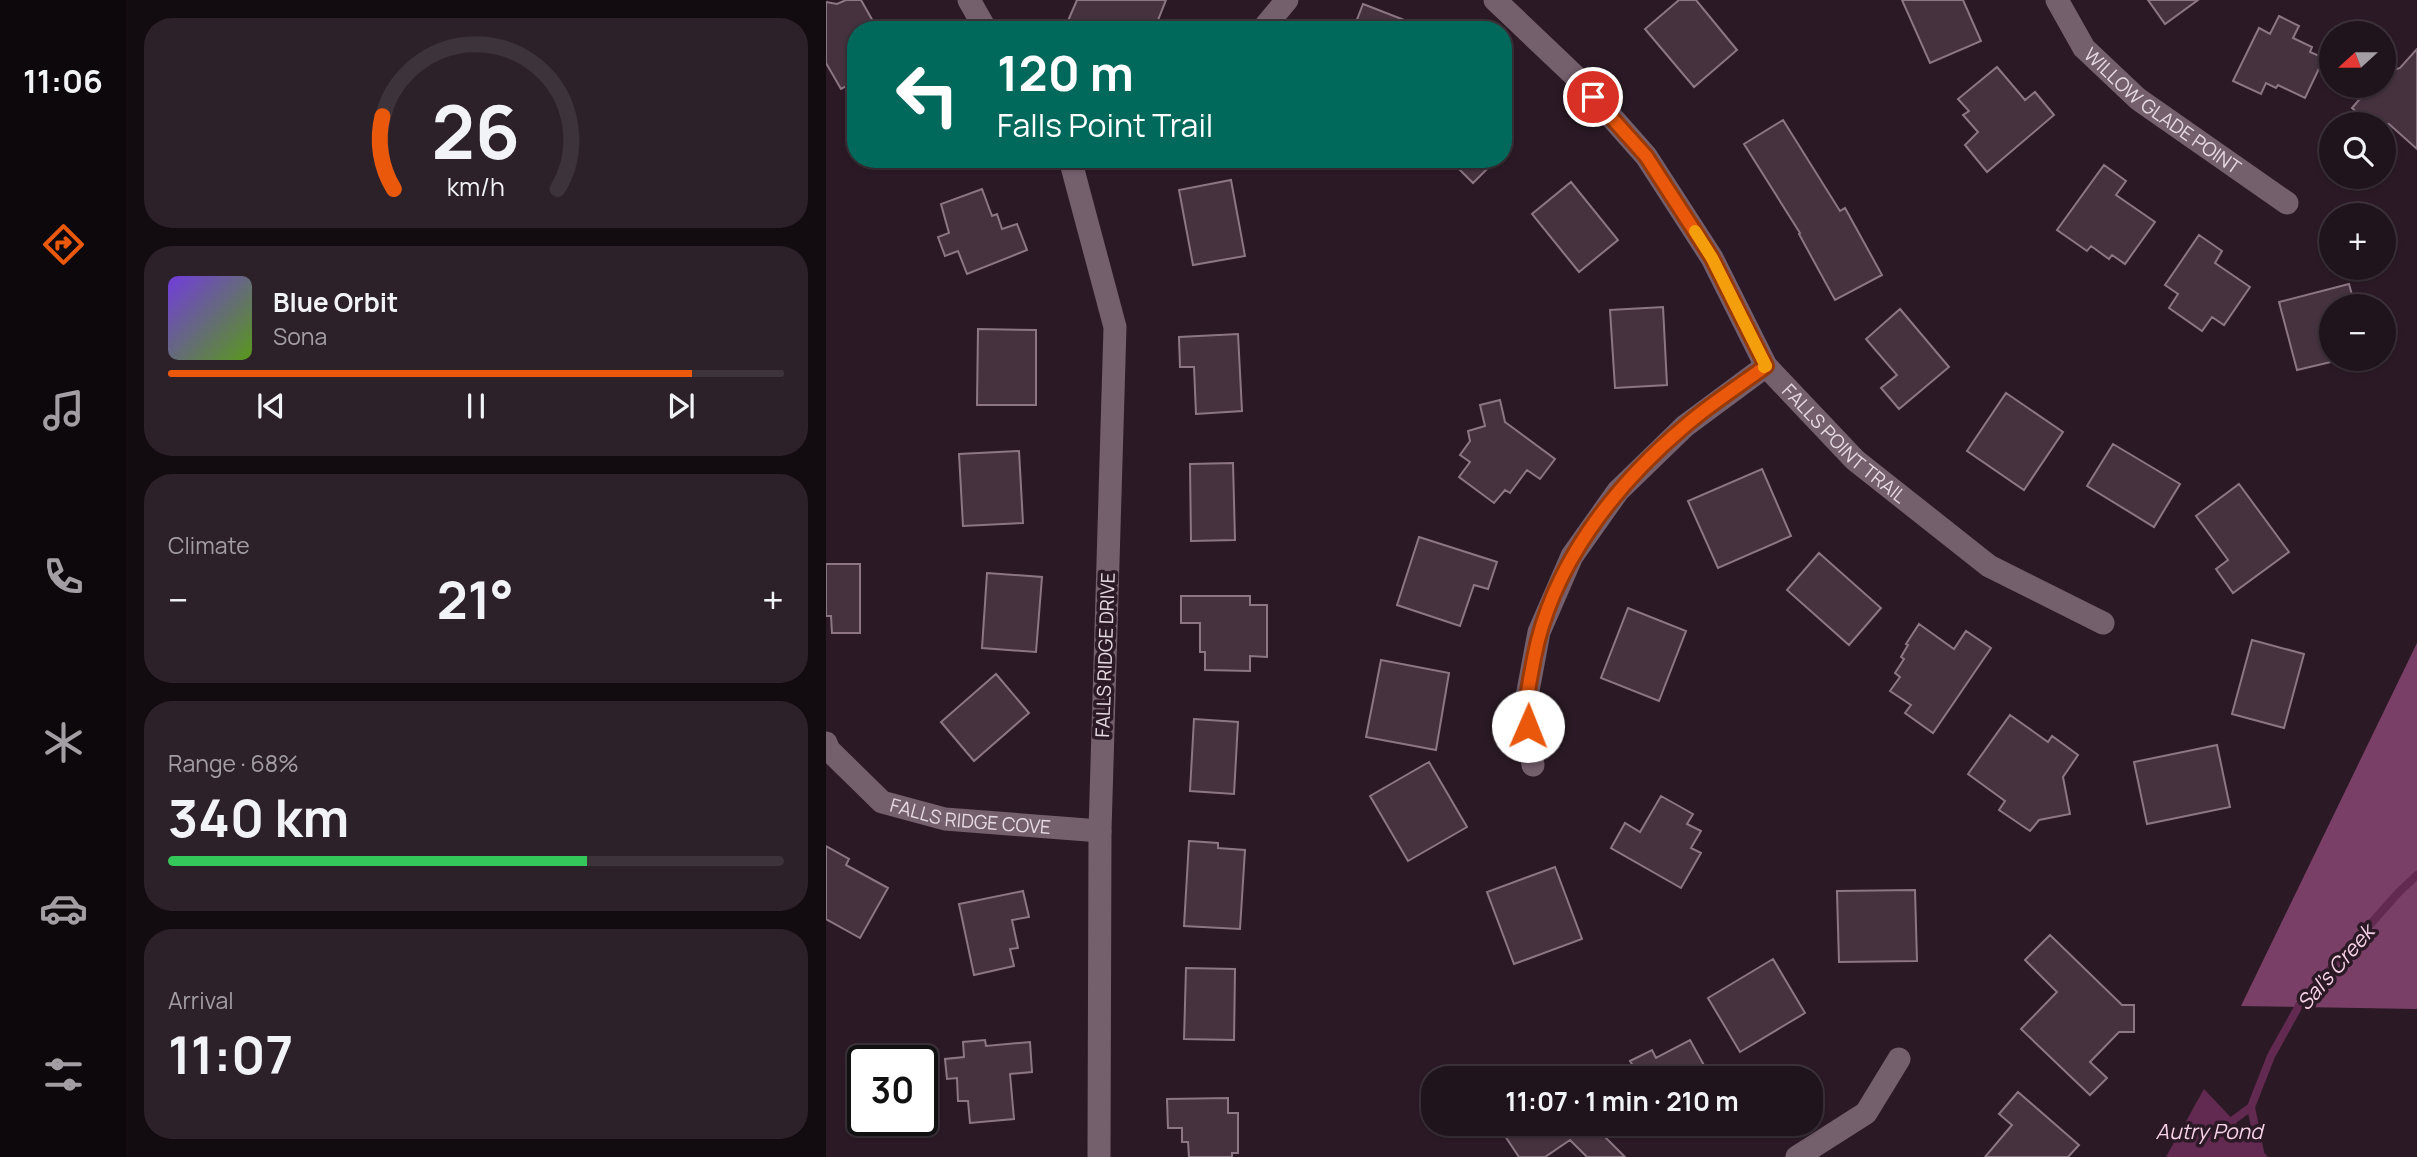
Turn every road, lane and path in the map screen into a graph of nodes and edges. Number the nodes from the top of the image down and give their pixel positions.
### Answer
1 (969, 0) edge
2 (1287, 0) edge
3 (1494, 0) edge
4 (2057, 0) edge
5 (981, 21) edge
6 (1270, 21) edge
7 (1072, 168) edge
8 (2287, 203) dead end
9 (1766, 366) junction
10 (2103, 624) dead end
11 (826, 743) edge
12 (1533, 765) dead end
13 (1100, 831) junction
14 (1899, 1059) dead end
15 (1099, 1157) edge
16 (1797, 1157) edge

1 - 5 street
2 - 6 street
3 - 9 street, FALLS POINT TRAIL
4 - 8 street, WILLOW GLADE POINT
7 - 13 street, FALLS RIDGE DRIVE
9 - 10 street, FALLS POINT TRAIL
9 - 12 street
11 - 13 street, FALLS RIDGE COVE
13 - 15 street, FALLS RIDGE DRIVE
14 - 16 street

